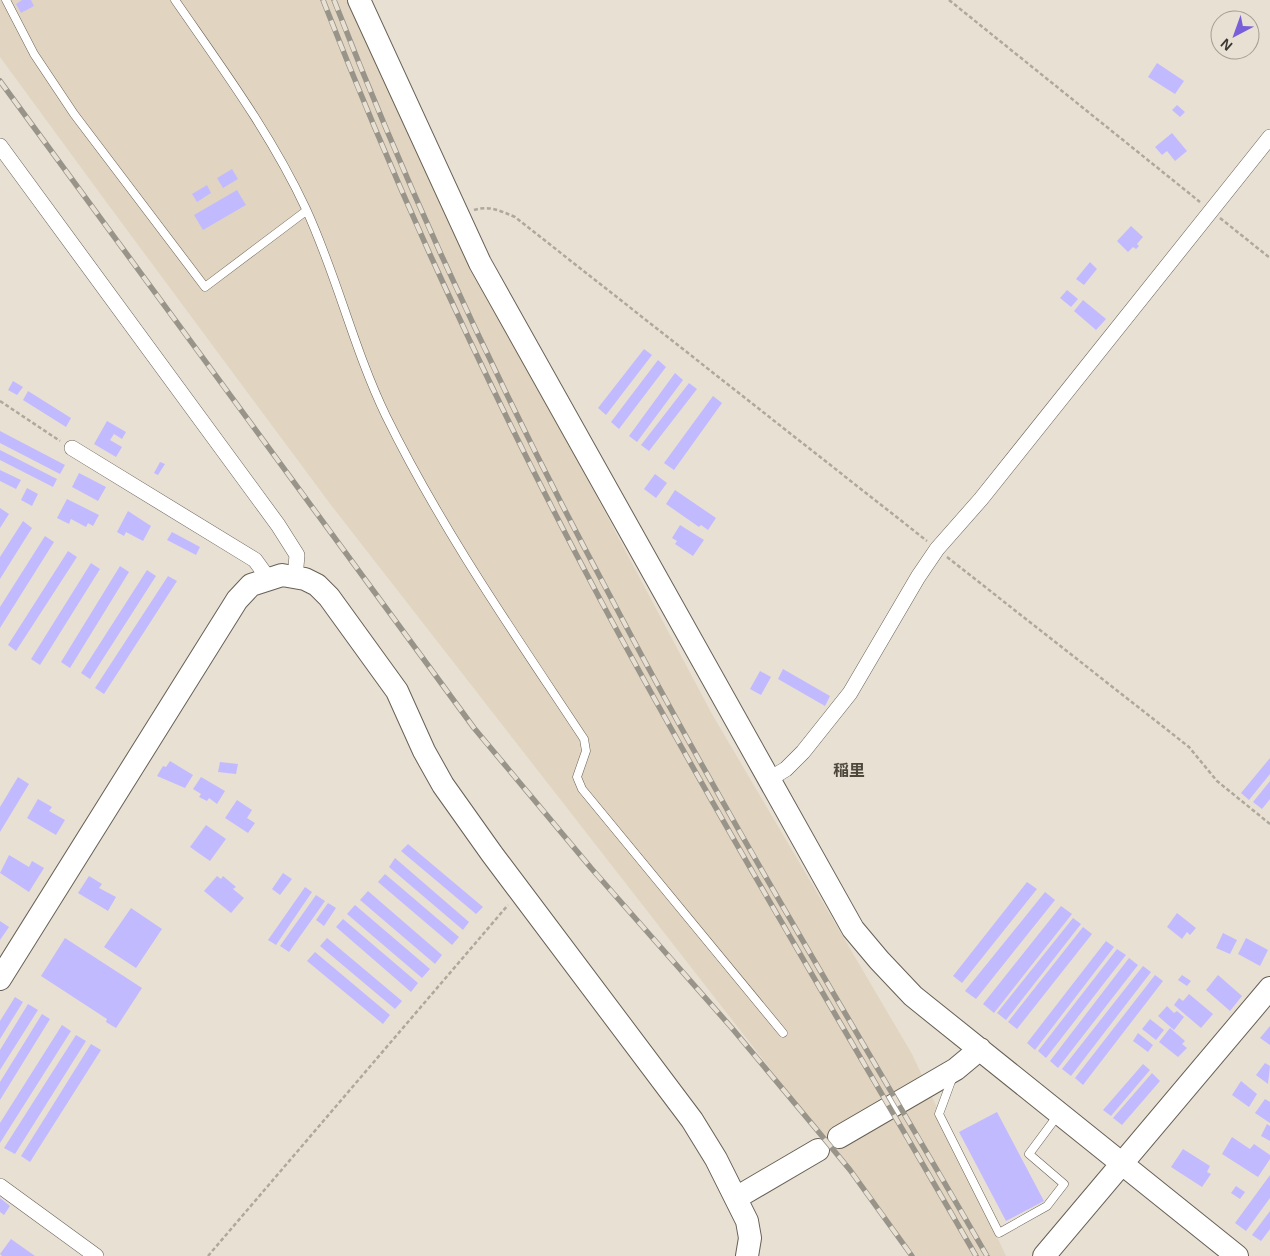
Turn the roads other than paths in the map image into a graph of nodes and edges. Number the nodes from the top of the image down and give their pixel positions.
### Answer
1 (6, 0) edge
2 (175, 0) edge
3 (359, 0) edge
4 (1270, 137) edge
5 (0, 146) edge
6 (306, 211) junction
7 (72, 448) road end
8 (268, 578) junction
9 (295, 578) junction
10 (768, 780) junction
11 (0, 978) edge
12 (1270, 988) edge
13 (783, 1033) dead end
14 (980, 1049) junction
15 (956, 1069) junction
16 (1059, 1113) junction
17 (838, 1137) dead end
18 (818, 1150) dead end
19 (1121, 1164) junction
20 (0, 1186) edge
21 (736, 1198) junction
22 (96, 1256) edge
23 (747, 1256) edge
24 (1044, 1256) edge
25 (1238, 1256) edge

1 - 6 lane
2 - 6 lane
3 - 10 street
4 - 10 street
5 - 9 street
6 - 13 lane
7 - 8 street
8 - 9 street
8 - 11 street
9 - 21 street
10 - 14 street
12 - 19 street
14 - 15 street
14 - 16 street
15 - 16 lane
15 - 17 street
16 - 19 street
18 - 21 street
19 - 24 street
19 - 25 street
20 - 22 street
21 - 23 street

